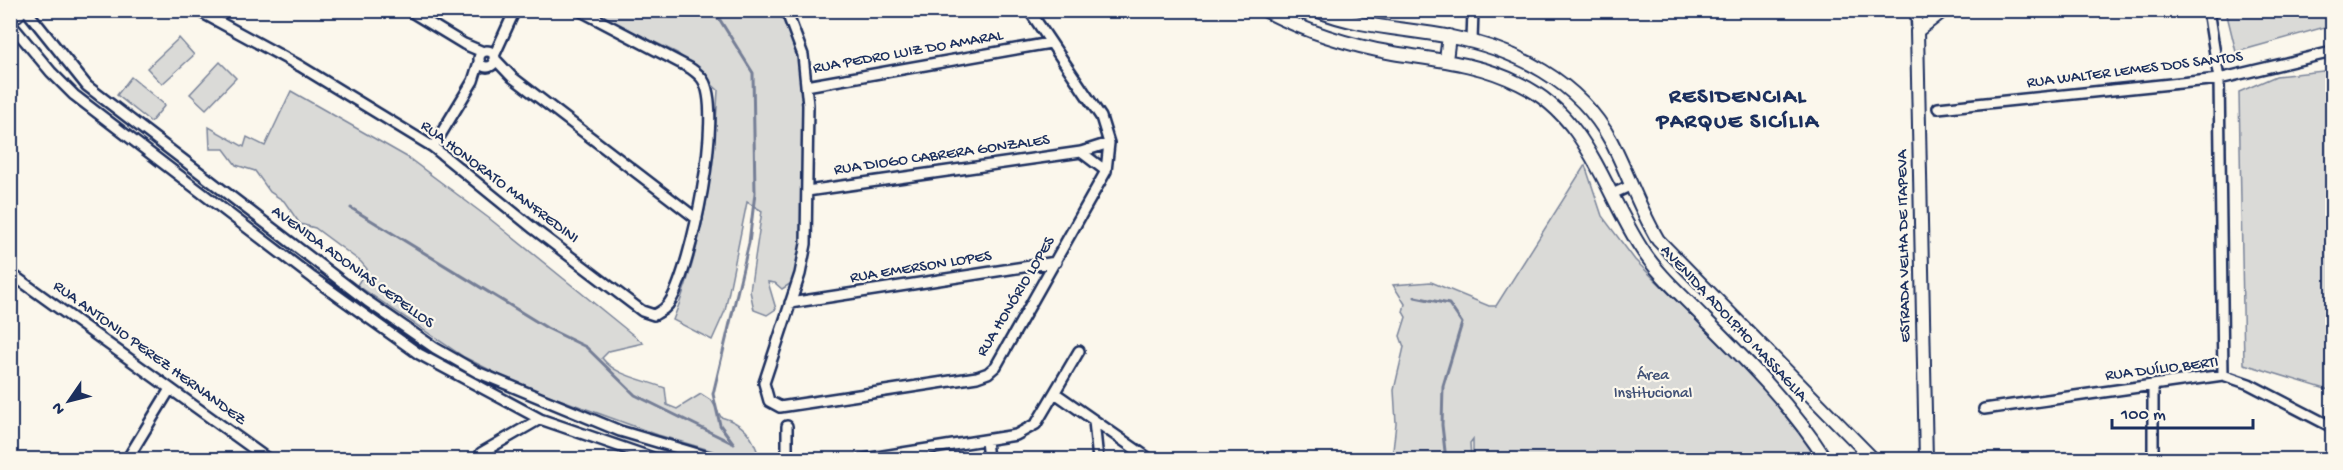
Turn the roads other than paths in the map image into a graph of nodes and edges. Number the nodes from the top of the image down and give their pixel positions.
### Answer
1 (24, 10) edge
2 (197, 10) edge
3 (408, 10) edge
4 (515, 10) edge
5 (579, 10) edge
6 (786, 10) edge
7 (1029, 10) edge
8 (1264, 10) edge
9 (1316, 10) edge
10 (1473, 10) edge
11 (1916, 10) edge
12 (1944, 10) edge
13 (2208, 10) edge
14 (10, 22) edge
15 (40, 30) junction
16 (1917, 31) junction
17 (1449, 36) junction
18 (26, 41) junction
19 (1472, 41) junction
20 (1050, 44) junction
21 (2332, 52) edge
22 (487, 59) junction
23 (1446, 60) junction
24 (73, 70) junction
25 (2219, 79) junction
26 (60, 81) junction
27 (806, 86) junction
28 (1938, 108) dead end
29 (1109, 143) junction
30 (433, 147) junction
31 (1081, 152) junction
32 (1106, 171) junction
33 (1630, 186) junction
34 (807, 191) junction
35 (1612, 194) junction
36 (697, 219) junction
37 (1056, 262) junction
38 (10, 273) edge
39 (790, 303) junction
40 (1079, 351) dead end
41 (2223, 375) junction
42 (2153, 385) junction
43 (170, 389) junction
44 (1055, 393) junction
45 (1984, 409) dead end
46 (540, 419) junction
47 (1094, 421) junction
48 (787, 426) dead end
49 (2332, 428) edge
50 (986, 440) junction
51 (664, 446) junction
52 (482, 453) dead end
53 (1924, 457) edge
54 (128, 458) edge
55 (706, 458) edge
56 (269, 459) edge
57 (657, 459) edge
58 (718, 459) edge
59 (787, 459) edge
60 (858, 459) edge
61 (882, 459) edge
62 (988, 459) edge
63 (1098, 459) edge
64 (1151, 459) edge
65 (1826, 459) edge
66 (1874, 459) edge
67 (2153, 459) edge

1 - 14 main road
1 - 15 street, AVENIDA ADONIAS CEPELLOS
2 - 30 street, RUA HONORATO MANFREDINI
3 - 22 street
4 - 22 street
5 - 36 street
6 - 27 street
7 - 20 street
8 - 23 main road, AVENIDA ADOLPHO MASSAGLIA
9 - 17 main road, AVENIDA ADOLPHO MASSAGLIA
10 - 19 street
11 - 16 street
12 - 16 main road
13 - 25 street
14 - 18 street, AVENIDA ADONIAS CEPELLOS
15 - 18 street
15 - 24 street, AVENIDA ADONIAS CEPELLOS
16 - 53 main road, ESTRADA VELHA DE ITAPEVA
17 - 19 main road, AVENIDA ADOLPHO MASSAGLIA
17 - 23 main road
18 - 26 street, AVENIDA ADONIAS CEPELLOS
19 - 33 main road, AVENIDA ADOLPHO MASSAGLIA
20 - 27 street, RUA PEDRO LUIZ DO AMARAL
20 - 29 street
21 - 25 street, RUA WALTER LEMES DOS SANTOS
22 - 30 street
22 - 36 street
23 - 35 main road, AVENIDA ADOLPHO MASSAGLIA
24 - 26 street
24 - 51 street, AVENIDA ADONIAS CEPELLOS
25 - 28 street, RUA WALTER LEMES DOS SANTOS
25 - 41 street
26 - 46 street, AVENIDA ADONIAS CEPELLOS
27 - 34 street
29 - 31 street, RUA DIOGO CABRERA GONZALES
29 - 32 street, RUA HONÓRIO LOPES
30 - 36 street, RUA HONORATO MANFREDINI
31 - 32 street
31 - 34 street, RUA DIOGO CABRERA GONZALES
32 - 37 street, RUA HONÓRIO LOPES
33 - 35 street
33 - 66 main road, AVENIDA ADOLPHO MASSAGLIA
34 - 39 street
35 - 65 main road, AVENIDA ADOLPHO MASSAGLIA
37 - 39 street, RUA EMERSON LOPES
37 - 39 street, RUA HONÓRIO LOPES
38 - 43 street, RUA ANTONIO PEREZ HERNANDEZ
40 - 44 street
41 - 42 street, RUA DUÍLIO BERTI
41 - 49 street, RUA DUÍLIO BERTI
42 - 45 street, RUA DUÍLIO BERTI
42 - 67 street
43 - 54 street
43 - 56 street, RUA ANTONIO PEREZ HERNANDEZ
44 - 47 street
44 - 50 street
46 - 52 street
46 - 57 street, AVENIDA ADONIAS CEPELLOS
47 - 63 street
47 - 64 street
48 - 59 street
50 - 61 street
50 - 62 street
51 - 55 street, AVENIDA ADONIAS CEPELLOS
51 - 57 street
55 - 58 street, AVENIDA ADONIAS CEPELLOS
60 - 61 street

